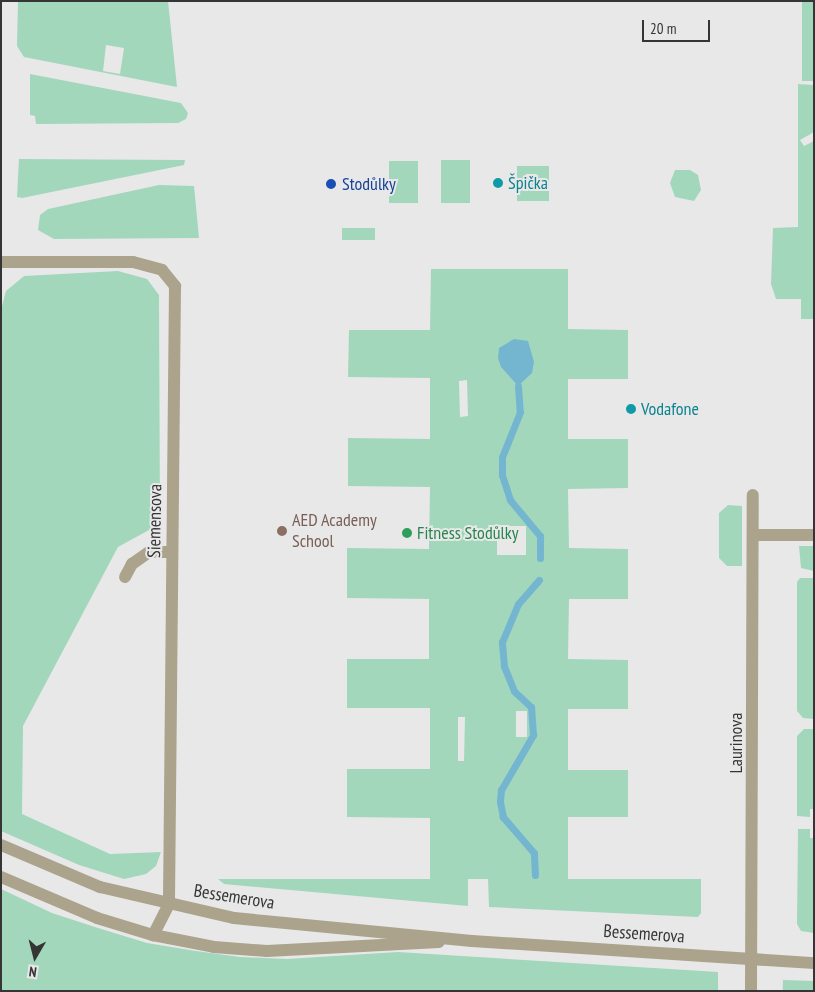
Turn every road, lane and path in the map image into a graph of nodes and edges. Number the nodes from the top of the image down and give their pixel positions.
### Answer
1 (1, 262) edge
2 (753, 495) dead end
3 (754, 535) junction
4 (814, 535) edge
5 (172, 552) junction
6 (125, 577) dead end
7 (1, 845) edge
8 (1, 878) edge
9 (169, 904) junction
10 (153, 935) junction
11 (472, 941) junction
12 (752, 959) junction
13 (814, 964) edge
14 (751, 991) edge

1 - 5 street, Siemensova
2 - 3 street, Laurinova
3 - 4 street
3 - 12 street, Laurinova
5 - 6 street
5 - 9 street, Siemensova
7 - 9 street, Bessemerova
8 - 10 street, Bessemerova
9 - 10 street, Siemensova
9 - 11 street, Bessemerova
10 - 11 street, Bessemerova
11 - 12 street, Bessemerova
12 - 13 street, Bessemerova
12 - 14 street, Laurinova

